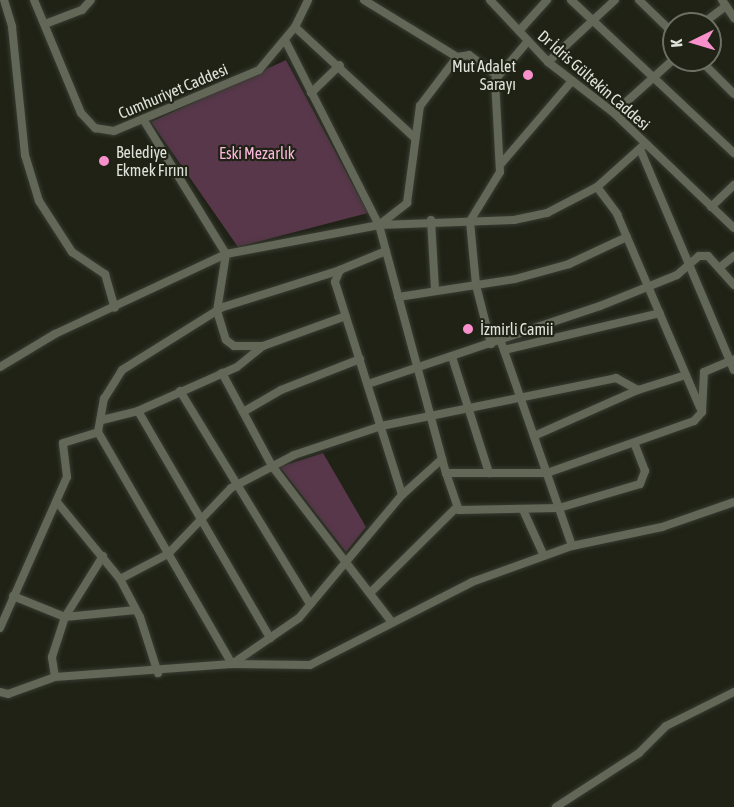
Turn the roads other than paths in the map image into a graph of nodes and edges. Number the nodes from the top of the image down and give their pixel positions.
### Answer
1 (4, 0) edge
2 (34, 0) edge
3 (91, 0) edge
4 (308, 0) edge
5 (364, 0) edge
6 (547, 0) edge
7 (571, 0) edge
8 (615, 0) edge
9 (639, 0) edge
10 (492, 1) edge
11 (593, 21) junction
12 (662, 22) edge
13 (45, 24) junction
14 (295, 27) junction
15 (519, 31) junction
16 (285, 40) junction
17 (528, 41) junction
18 (457, 57) junction
19 (548, 62) junction
20 (340, 65) junction
21 (662, 70) edge
22 (712, 72) edge
23 (498, 76) junction
24 (654, 78) junction
25 (572, 81) junction
26 (311, 93) junction
27 (734, 94) edge
28 (614, 113) junction
29 (143, 119) junction
30 (415, 138) junction
31 (643, 147) junction
32 (734, 153) edge
33 (500, 165) junction
34 (734, 184) edge
35 (597, 188) junction
36 (711, 207) junction
37 (431, 220) junction
38 (470, 221) junction
39 (379, 225) junction
40 (734, 228) edge
41 (627, 237) junction
42 (386, 251) junction
43 (226, 254) junction
44 (734, 255) edge
45 (688, 267) junction
46 (719, 268) junction
47 (340, 270) junction
48 (476, 285) junction
49 (648, 285) junction
50 (734, 285) edge
51 (435, 289) junction
52 (398, 297) junction
53 (115, 308) junction
54 (217, 311) junction
55 (660, 313) junction
56 (346, 316) junction
57 (500, 339) junction
58 (491, 344) junction
59 (263, 346) junction
60 (504, 350) junction
61 (452, 357) junction
62 (360, 359) junction
63 (731, 359) edge
64 (417, 367) junction
65 (0, 368) edge
66 (734, 370) edge
67 (222, 373) junction
68 (686, 375) junction
69 (368, 384) junction
70 (638, 390) junction
71 (180, 391) junction
72 (521, 397) junction
73 (469, 408) junction
74 (138, 411) junction
75 (243, 412) junction
76 (702, 412) junction
77 (430, 416) junction
78 (102, 420) junction
79 (381, 426) junction
80 (98, 432) junction
81 (534, 436) junction
82 (634, 443) junction
83 (442, 459) junction
84 (272, 465) junction
85 (446, 473) junction
86 (489, 473) junction
87 (547, 473) junction
88 (237, 484) junction
89 (402, 495) junction
90 (57, 502) junction
91 (734, 502) edge
92 (457, 507) junction
93 (559, 508) junction
94 (524, 512) junction
95 (204, 516) junction
96 (572, 546) junction
97 (168, 554) junction
98 (103, 556) junction
99 (544, 556) junction
100 (346, 561) junction
101 (120, 579) junction
102 (370, 593) junction
103 (13, 596) junction
104 (310, 604) junction
105 (136, 610) junction
106 (65, 617) junction
107 (391, 621) junction
108 (0, 628) edge
109 (270, 638) junction
110 (232, 664) junction
111 (158, 673) junction
112 (55, 677) junction
113 (0, 692) edge
114 (734, 692) edge
115 (556, 807) edge

1 - 53 street
2 - 13 street, Cumhuriyet Caddesi
3 - 13 street
4 - 14 street
5 - 18 street
6 - 15 street
7 - 11 street
8 - 11 street
9 - 12 street
10 - 15 street, Dr İdris Gültekin Caddesi
11 - 19 street
11 - 24 street
13 - 29 street, Cumhuriyet Caddesi
14 - 16 street
14 - 20 street
15 - 17 street, Dr İdris Gültekin Caddesi
16 - 26 street
16 - 29 street, Cumhuriyet Caddesi
17 - 19 street, Dr İdris Gültekin Caddesi
17 - 23 street
18 - 23 street
18 - 30 street
19 - 25 street, Dr İdris Gültekin Caddesi
20 - 26 street
20 - 30 street
21 - 24 street
22 - 27 street
23 - 33 street
24 - 28 street
24 - 32 street
25 - 28 street, Dr İdris Gültekin Caddesi
25 - 33 street
26 - 39 street
28 - 31 street, Dr İdris Gültekin Caddesi
29 - 43 street
30 - 39 street
31 - 35 street
31 - 36 street, Dr İdris Gültekin Caddesi
31 - 45 street
33 - 38 street
34 - 36 street
35 - 38 street
35 - 41 street
36 - 40 street, Dr İdris Gültekin Caddesi
37 - 38 street
37 - 39 street
37 - 51 street
38 - 48 street
39 - 42 street
39 - 43 street
41 - 48 street
41 - 49 street
42 - 47 street
42 - 52 street
43 - 53 street
43 - 54 street
44 - 46 street
45 - 46 street
45 - 49 street
45 - 63 street
46 - 50 street
47 - 54 street
47 - 56 street
48 - 51 street
48 - 58 street
49 - 55 street
49 - 57 street
51 - 52 street
52 - 64 street
53 - 65 street
54 - 59 street
54 - 78 street
55 - 60 street
55 - 68 street
56 - 59 street
56 - 62 street
57 - 58 street
57 - 60 street
58 - 61 street
59 - 67 street
60 - 72 street
61 - 64 street
61 - 73 street
62 - 69 street
62 - 75 street
63 - 66 street
63 - 76 street
64 - 69 street
64 - 77 street
67 - 71 street
67 - 75 street
68 - 70 street
68 - 76 street
69 - 79 street
70 - 72 street
70 - 81 street
71 - 74 street
71 - 88 street
72 - 73 street
72 - 81 street
73 - 77 street
73 - 86 street
74 - 78 street
74 - 95 street
75 - 84 street
76 - 82 street
77 - 79 street
77 - 83 street
78 - 80 street
79 - 84 street
79 - 89 street
80 - 90 street
80 - 97 street
81 - 87 street
82 - 87 street
82 - 93 street
83 - 85 street
83 - 89 street
84 - 88 street
84 - 100 street
85 - 86 street
85 - 92 street
86 - 87 street
87 - 93 street
88 - 95 street
88 - 104 street
89 - 100 street
90 - 98 street
90 - 103 street
91 - 96 street
92 - 94 street
92 - 102 street
93 - 94 street
93 - 96 street
94 - 99 street
95 - 97 street
95 - 109 street
96 - 99 street
97 - 101 street
97 - 110 street
98 - 101 street
98 - 106 street
99 - 107 street
100 - 102 street
100 - 104 street
101 - 105 street
102 - 107 street
103 - 106 street
103 - 108 street
104 - 109 street
105 - 106 street
105 - 111 street
106 - 112 street
107 - 110 street
109 - 110 street
110 - 111 street
111 - 112 street
112 - 113 street
114 - 115 street

